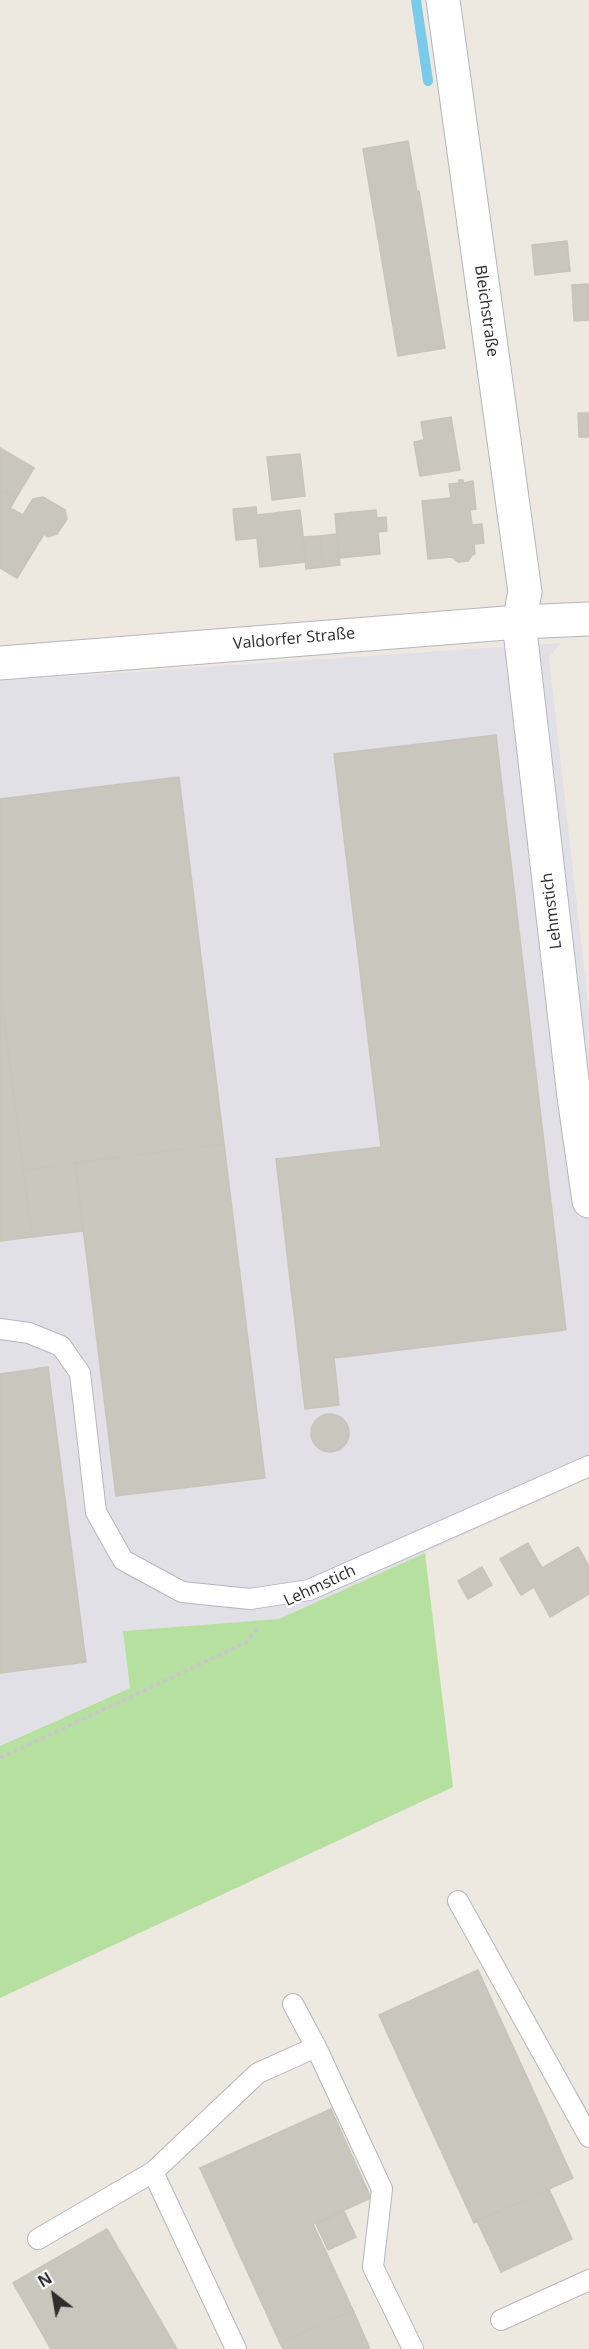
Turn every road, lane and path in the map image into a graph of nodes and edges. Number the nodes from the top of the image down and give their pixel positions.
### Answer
1 (443, 0) edge
2 (589, 619) edge
3 (519, 621) junction
4 (0, 663) edge
5 (581, 1096) edge
6 (589, 1201) edge
7 (0, 1329) edge
8 (589, 1466) edge
9 (265, 1620) dead end
10 (0, 1758) edge
11 (458, 1901) dead end
12 (293, 2004) dead end
13 (316, 2047) junction
14 (589, 2138) edge
15 (153, 2172) junction
16 (38, 2239) dead end
17 (589, 2280) edge
18 (501, 2320) dead end
19 (236, 2349) edge
20 (413, 2349) edge

1 - 3 street, Bleichstraße
2 - 3 street, Valdorfer Straße
3 - 4 street, Valdorfer Straße
3 - 5 street, Lehmstich
5 - 6 street, Lehmstich
7 - 8 lane, Lehmstich
9 - 10 path
11 - 14 lane
12 - 13 lane
13 - 15 lane
13 - 20 lane
15 - 16 lane
15 - 19 lane
17 - 18 lane

